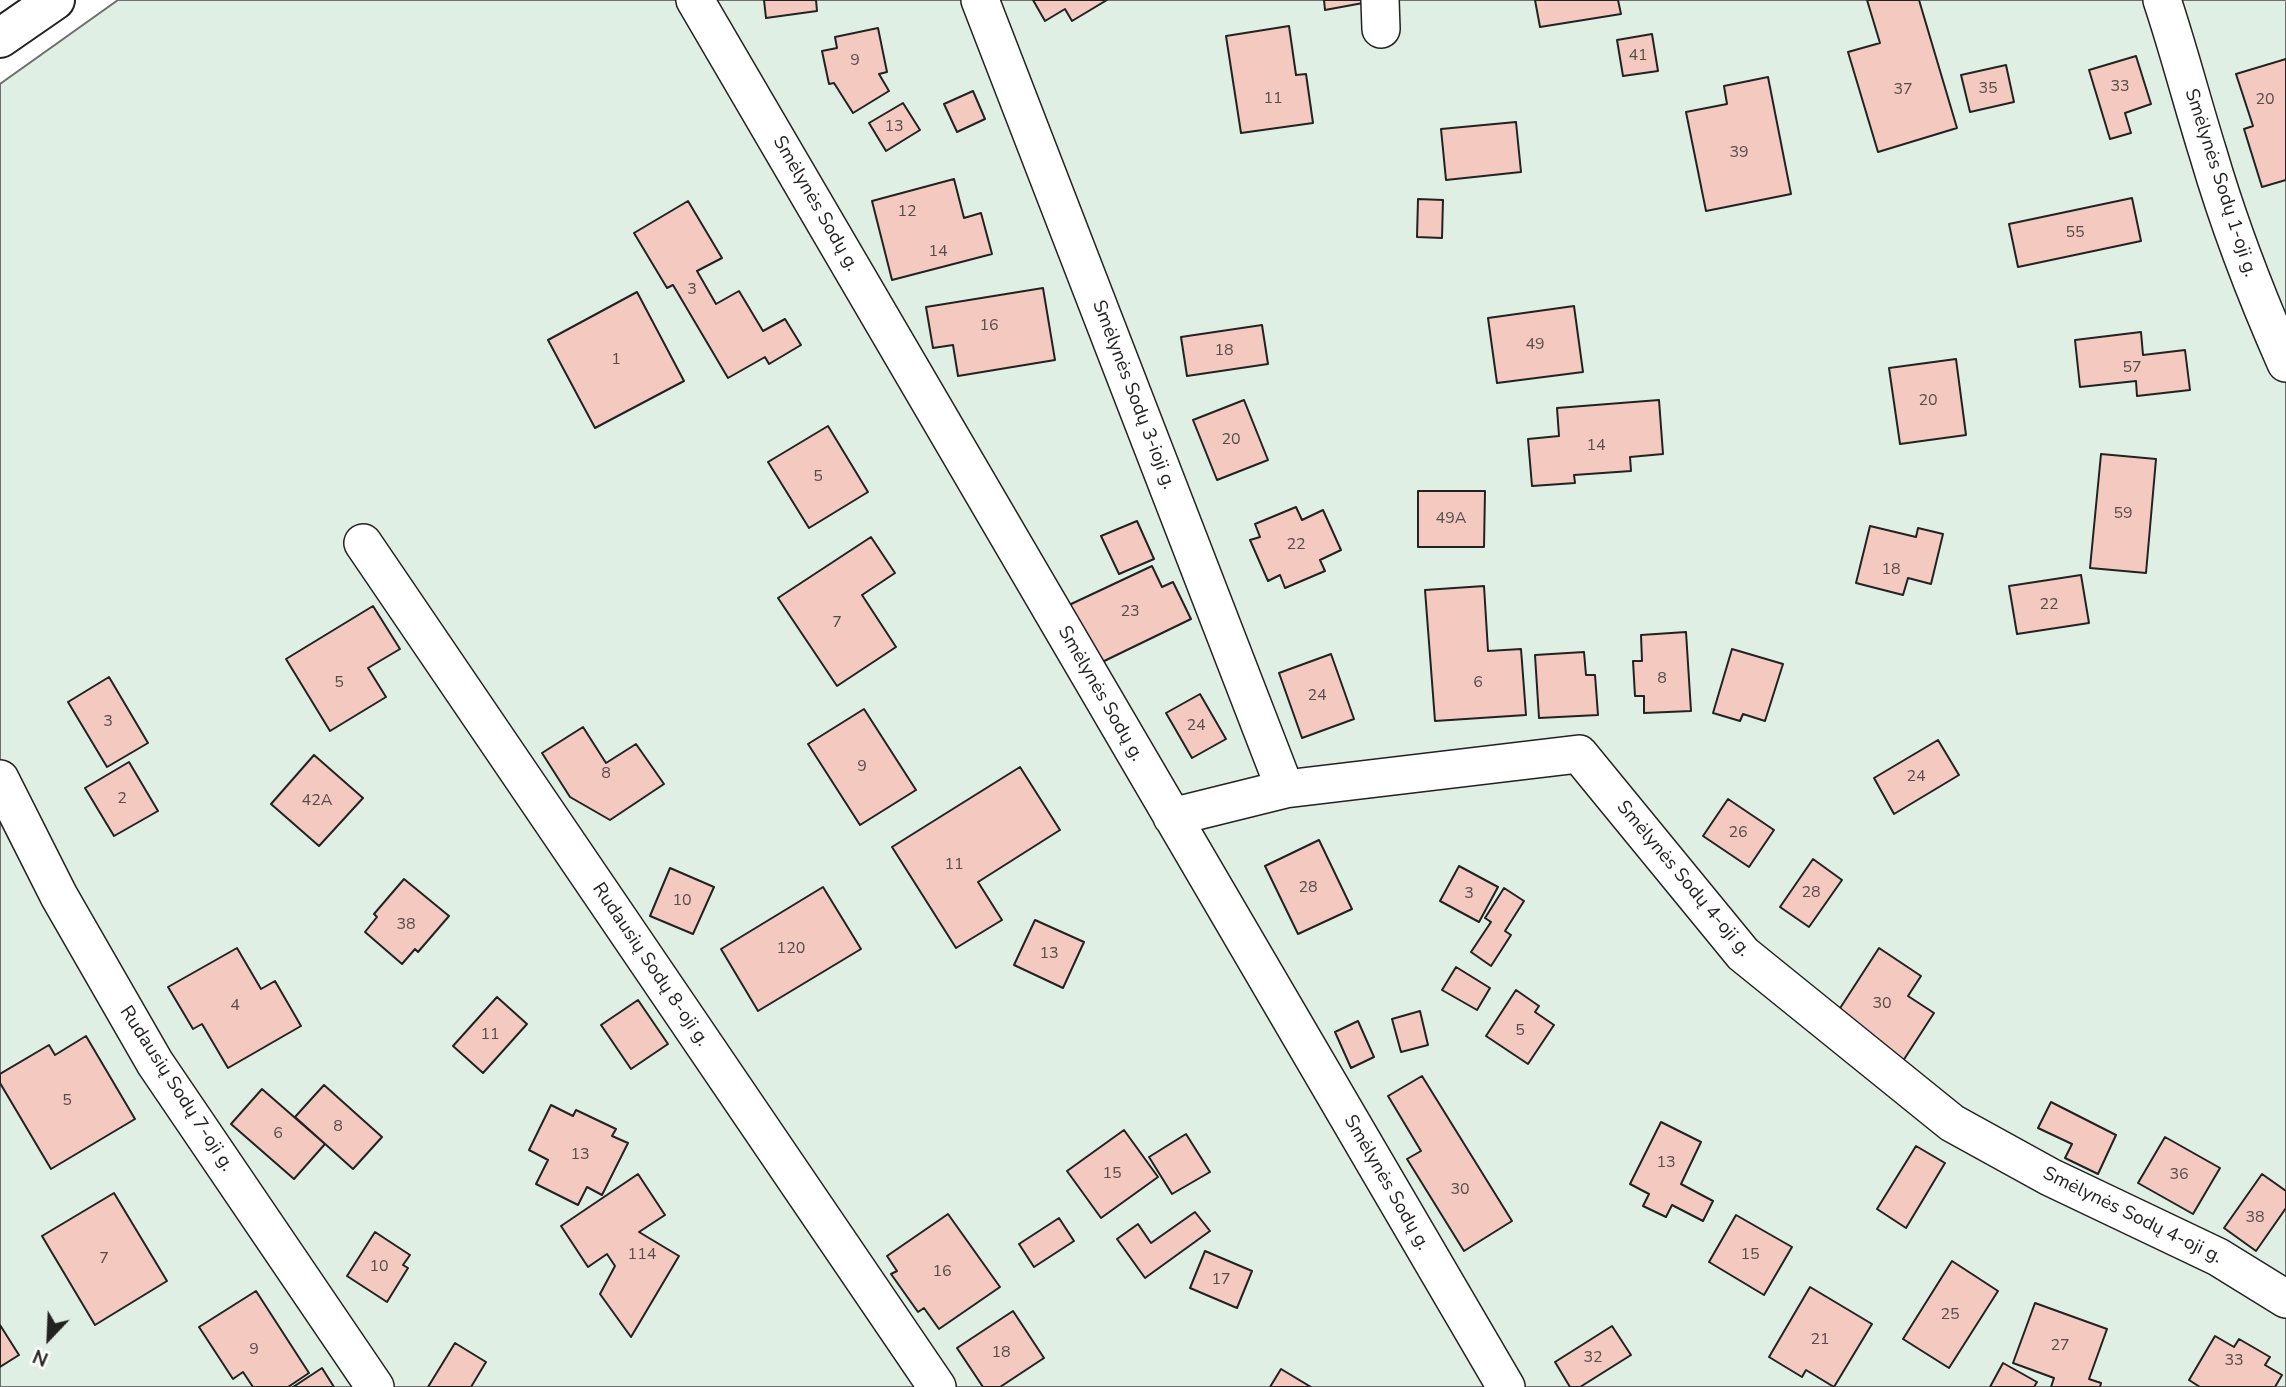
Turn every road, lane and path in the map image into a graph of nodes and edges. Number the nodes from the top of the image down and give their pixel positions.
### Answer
1 (55, 0) edge
2 (695, 0) edge
3 (980, 0) edge
4 (2162, 0) edge
5 (0, 38) edge
6 (2286, 363) edge
7 (363, 543) dead end
8 (0, 779) edge
9 (1285, 789) junction
10 (1172, 817) junction
11 (2286, 1299) edge
12 (374, 1387) edge
13 (937, 1387) edge
14 (1506, 1387) edge

1 - 5 main road
2 - 10 street, Smėlynės Sodų g.
3 - 9 street, Smėlynės Sodų 3-ioji g.
4 - 6 street, Smėlynės Sodų 1-oji g.
7 - 13 street, Rudausių Sodų 8-oji g.
8 - 12 street, Rudausių Sodų 7-oji g.
9 - 10 street, Smėlynės Sodų 4-oji g.
9 - 11 street, Smėlynės Sodų 4-oji g.
10 - 14 street, Smėlynės Sodų g.

